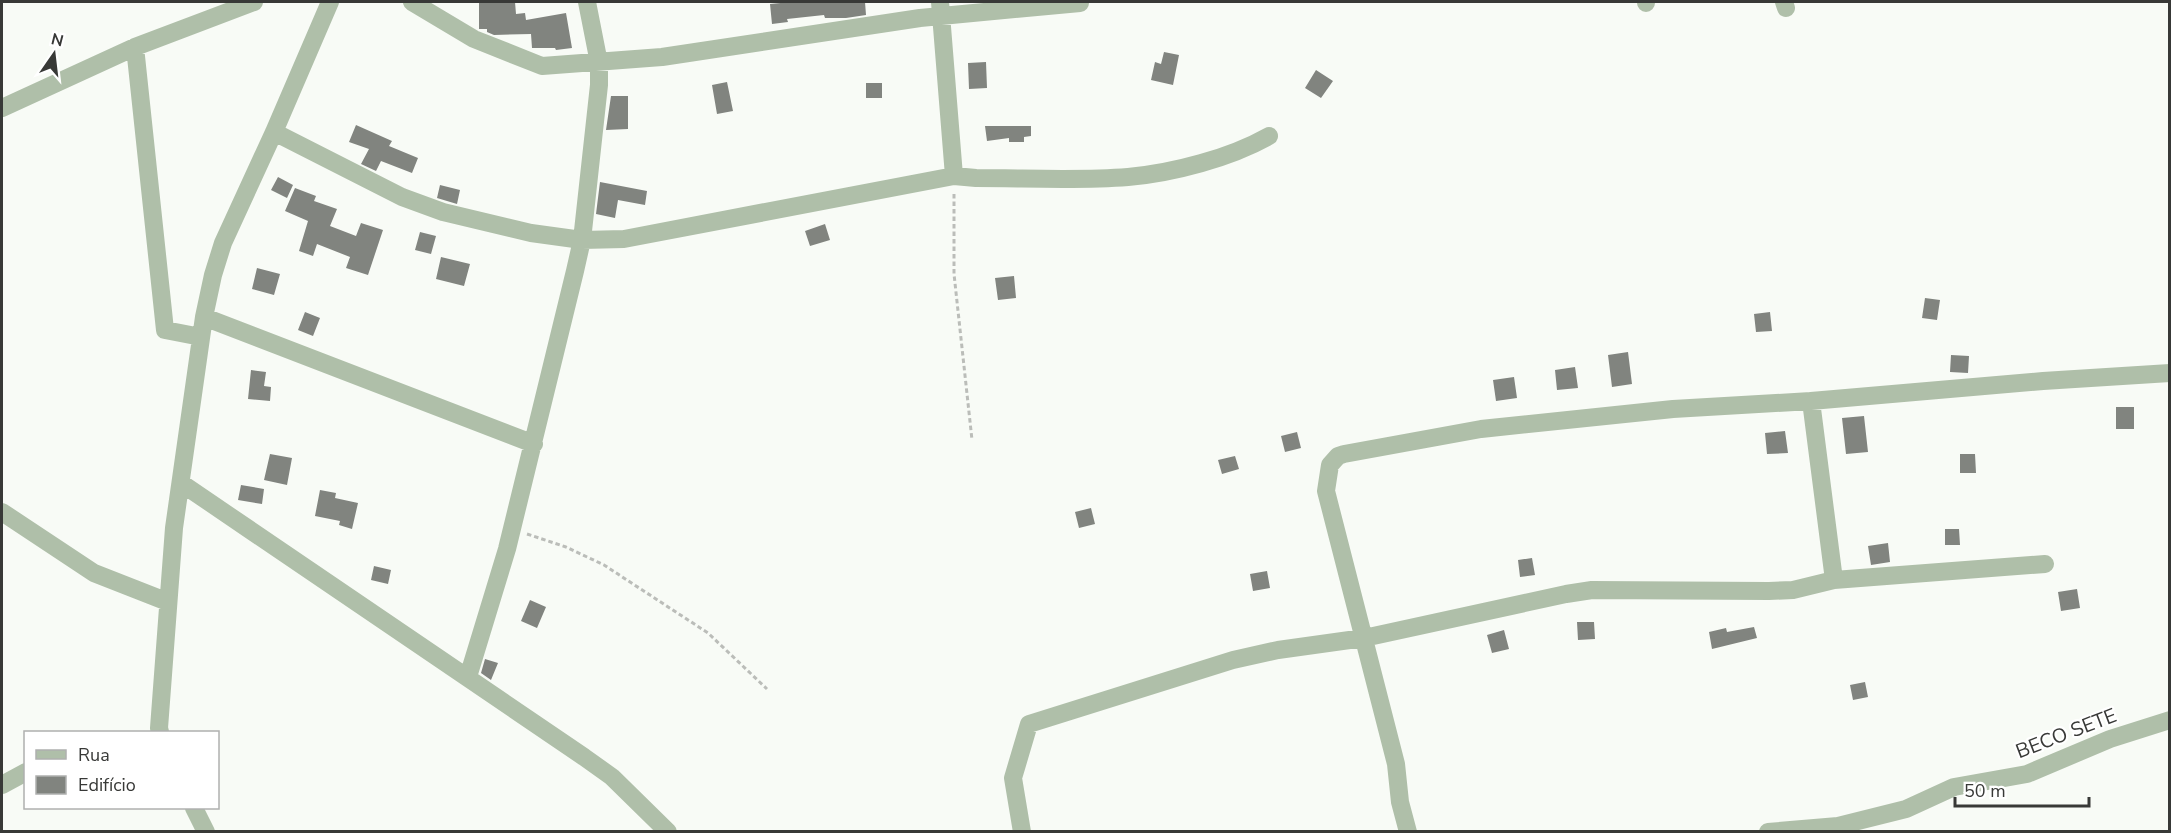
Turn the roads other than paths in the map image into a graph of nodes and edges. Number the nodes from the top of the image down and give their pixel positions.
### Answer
1 (254, 2) edge
2 (330, 2) edge
3 (412, 2) edge
4 (587, 2) edge
5 (1080, 3) dead end
6 (940, 9) edge
7 (135, 47) junction
8 (599, 63) junction
9 (2, 108) edge
10 (274, 132) junction
11 (1269, 136) dead end
12 (954, 176) junction
13 (582, 240) junction
14 (204, 317) junction
15 (201, 337) junction
16 (2169, 373) edge
17 (1812, 401) junction
18 (534, 444) junction
19 (181, 483) junction
20 (2, 512) edge
21 (2045, 564) dead end
22 (1834, 580) junction
23 (168, 602) junction
24 (1364, 638) junction
25 (468, 677) junction
26 (2169, 720) edge
27 (154, 731) edge
28 (24, 773) edge
29 (2, 784) edge
30 (195, 809) edge
31 (206, 831) edge
32 (668, 831) edge
33 (1022, 831) edge
34 (1408, 831) edge
35 (1768, 831) edge

1 - 7 street
2 - 10 street
3 - 8 street
4 - 8 street
5 - 6 street
6 - 8 street
6 - 12 street
7 - 9 street
7 - 15 street
8 - 13 street
10 - 13 street
10 - 14 street
11 - 12 street
12 - 13 street
13 - 18 street
14 - 15 street
14 - 18 street
15 - 19 street
16 - 17 street
17 - 22 street
17 - 24 street
18 - 25 street
19 - 23 street
19 - 25 street
20 - 23 street
21 - 22 street
22 - 24 street
23 - 27 street
24 - 33 street
24 - 34 street
25 - 32 street
26 - 35 street, BECO SETE
28 - 29 street
30 - 31 street

